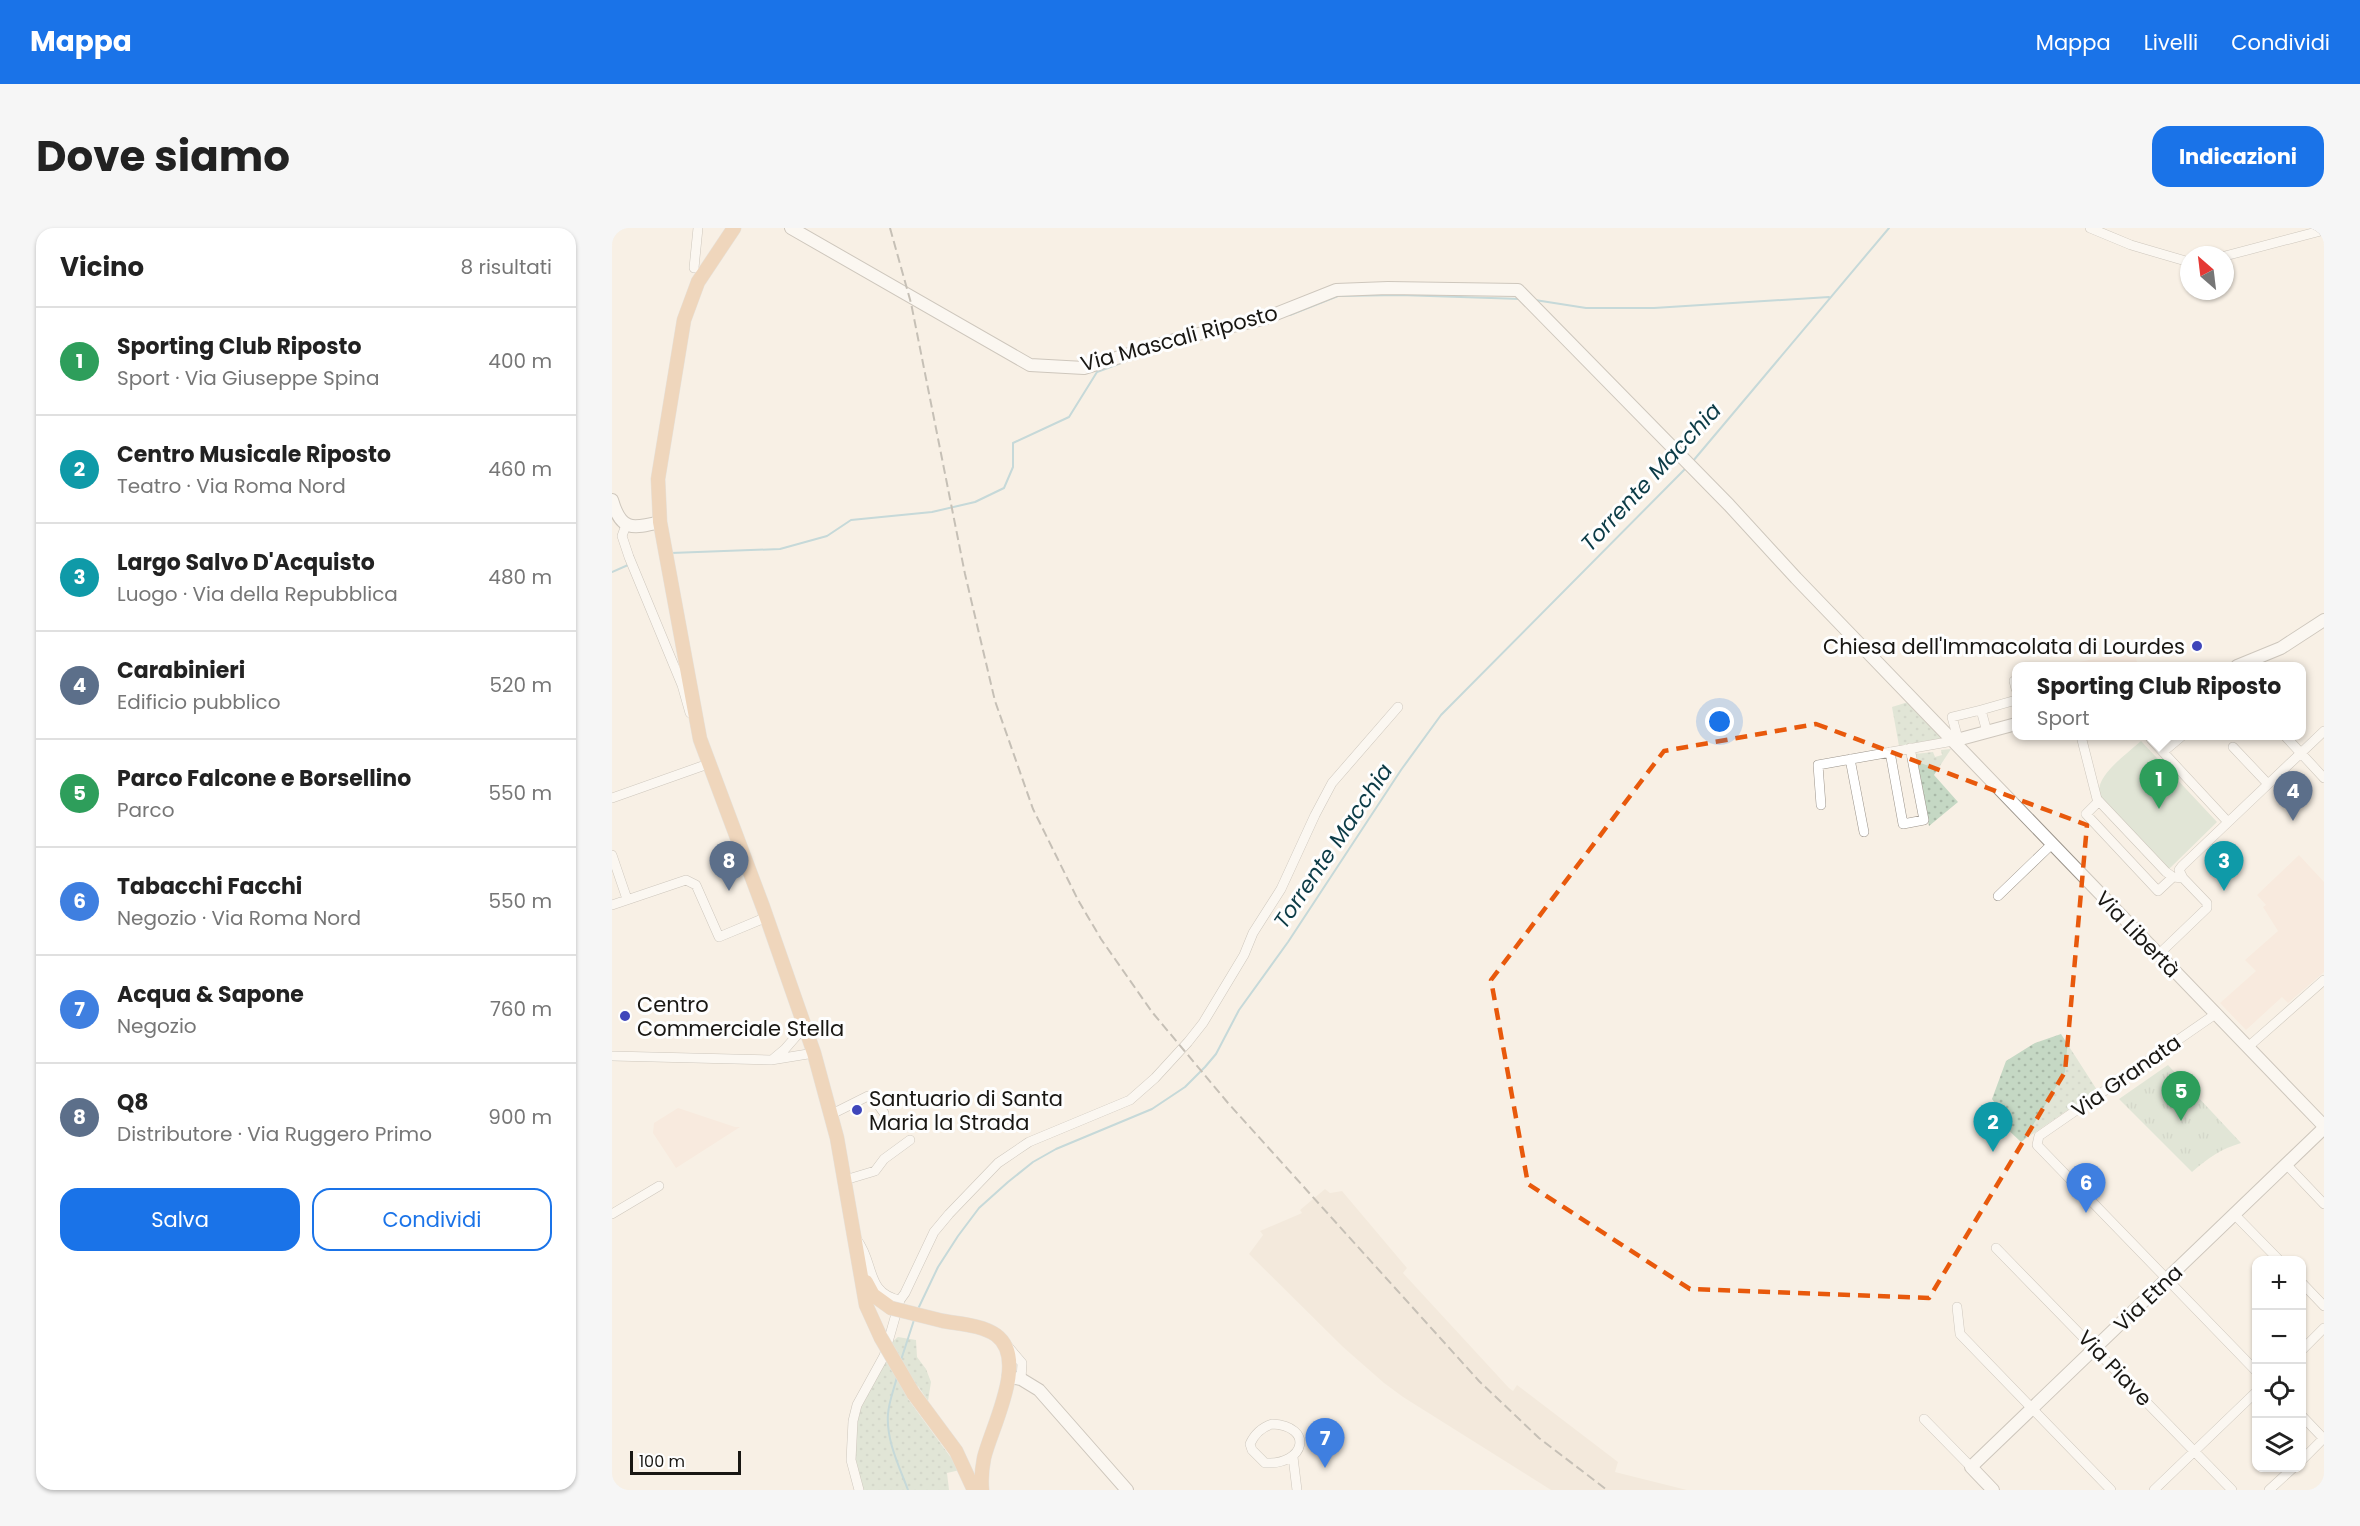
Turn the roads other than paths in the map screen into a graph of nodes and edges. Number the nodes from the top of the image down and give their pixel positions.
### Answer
1 (698, 228) edge
2 (734, 228) edge
3 (791, 228) edge
4 (2090, 228) edge
5 (2324, 230) edge
6 (2234, 254) edge
7 (2180, 259) edge
8 (694, 268) dead end
9 (612, 500) edge
10 (660, 522) junction
11 (626, 525) junction
12 (2324, 620) edge
13 (2247, 662) edge
14 (2012, 701) edge
15 (1398, 707) dead end
16 (1981, 710) junction
17 (2012, 725) edge
18 (697, 726) junction
19 (2324, 731) edge
20 (1987, 732) junction
21 (1955, 740) junction
22 (2082, 740) edge
23 (2152, 740) edge
24 (2176, 740) edge
25 (2289, 740) edge
26 (2233, 747) dead end
27 (1910, 748) junction
28 (1890, 752) junction
29 (2163, 752) junction
30 (2301, 753) junction
31 (1850, 759) junction
32 (708, 764) junction
33 (2324, 778) edge
34 (2268, 784) junction
35 (612, 798) edge
36 (2099, 801) junction
37 (1821, 806) dead end
38 (2228, 822) junction
39 (1864, 832) dead end
40 (2052, 844) junction
41 (612, 855) edge
42 (2178, 877) junction
43 (1998, 896) dead end
44 (627, 899) junction
45 (612, 905) edge
46 (767, 917) junction
47 (2158, 955) junction
48 (2324, 980) edge
49 (2217, 1013) junction
50 (805, 1026) junction
51 (2248, 1047) junction
52 (814, 1053) junction
53 (612, 1056) edge
54 (771, 1060) junction
55 (884, 1113) dead end
56 (832, 1114) junction
57 (2324, 1127) edge
58 (910, 1140) dead end
59 (2286, 1164) junction
60 (845, 1180) junction
61 (660, 1186) dead end
62 (2324, 1204) edge
63 (612, 1214) edge
64 (2234, 1214) junction
65 (855, 1238) junction
66 (1996, 1248) dead end
67 (2275, 1256) edge
68 (861, 1269) junction
69 (2167, 1280) junction
70 (2306, 1288) edge
71 (895, 1304) junction
72 (2324, 1306) edge
73 (1957, 1307) dead end
74 (2324, 1328) edge
75 (878, 1332) junction
76 (2306, 1345) edge
77 (2096, 1348) junction
78 (2252, 1367) edge
79 (1015, 1378) junction
80 (2252, 1396) edge
81 (2032, 1408) junction
82 (2303, 1418) edge
83 (1924, 1419) dead end
84 (2324, 1439) edge
85 (956, 1451) junction
86 (2194, 1451) junction
87 (2306, 1455) edge
88 (1293, 1458) junction
89 (983, 1467) junction
90 (1971, 1467) junction
91 (2288, 1472) edge
92 (859, 1490) edge
93 (974, 1490) edge
94 (982, 1490) edge
95 (1127, 1490) edge
96 (1298, 1490) edge
97 (1993, 1490) edge
98 (2111, 1490) edge
99 (2154, 1490) edge
100 (2232, 1490) edge
101 (2269, 1490) edge

1 - 8 street
2 - 10 main road
3 - 21 street, Via Mascali Riposto
4 - 7 street
5 - 6 street
9 - 11 street
10 - 11 street
10 - 18 main road
11 - 18 street
12 - 13 street
14 - 16 street
15 - 71 street
16 - 20 street
16 - 21 street
17 - 20 street
18 - 32 main road
19 - 30 street
20 - 21 street
21 - 27 street
21 - 40 street, Via Libertà
22 - 36 street
23 - 29 street
24 - 29 street
25 - 30 street
26 - 34 street
27 - 28 street
27 - 28 street
28 - 31 street
29 - 38 street
30 - 33 street
30 - 34 street
31 - 37 street
31 - 39 street
32 - 35 street
32 - 46 main road
34 - 38 street
36 - 42 street
36 - 42 street
38 - 42 street
40 - 43 street
40 - 47 street, Via Libertà
41 - 44 street
42 - 47 street
44 - 45 street
44 - 46 street
46 - 50 main road
47 - 49 street, Via Libertà
48 - 51 street
49 - 51 street, Via Libertà
49 - 69 street, Via Granata
50 - 52 main road
50 - 54 street
51 - 57 street, Via Libertà
52 - 54 street
52 - 56 main road
53 - 54 street
55 - 56 street
56 - 60 main road
57 - 59 street, Via Etna
58 - 60 street
59 - 62 street
59 - 64 street, Via Etna
60 - 65 main road
61 - 63 street
64 - 67 street
64 - 69 street, Via Etna
65 - 68 main road
65 - 71 street
66 - 77 street, Via Piave
68 - 71 main road
68 - 75 main road
69 - 77 street, Via Etna
69 - 78 street
70 - 72 street
71 - 75 main road
71 - 79 main road, bridge
71 - 92 street
73 - 81 street
74 - 76 street
75 - 85 main road, bridge
77 - 81 street, Via Etna
77 - 86 street, Via Piave
79 - 89 main road
79 - 95 street
80 - 86 street
81 - 90 street, Via Etna
81 - 98 street
82 - 84 street
83 - 90 street
84 - 87 street
85 - 89 main road
85 - 93 main road
86 - 99 street
86 - 100 street, Via Piave
88 - 88 street
88 - 96 street
89 - 94 main road
90 - 97 street
91 - 101 street

